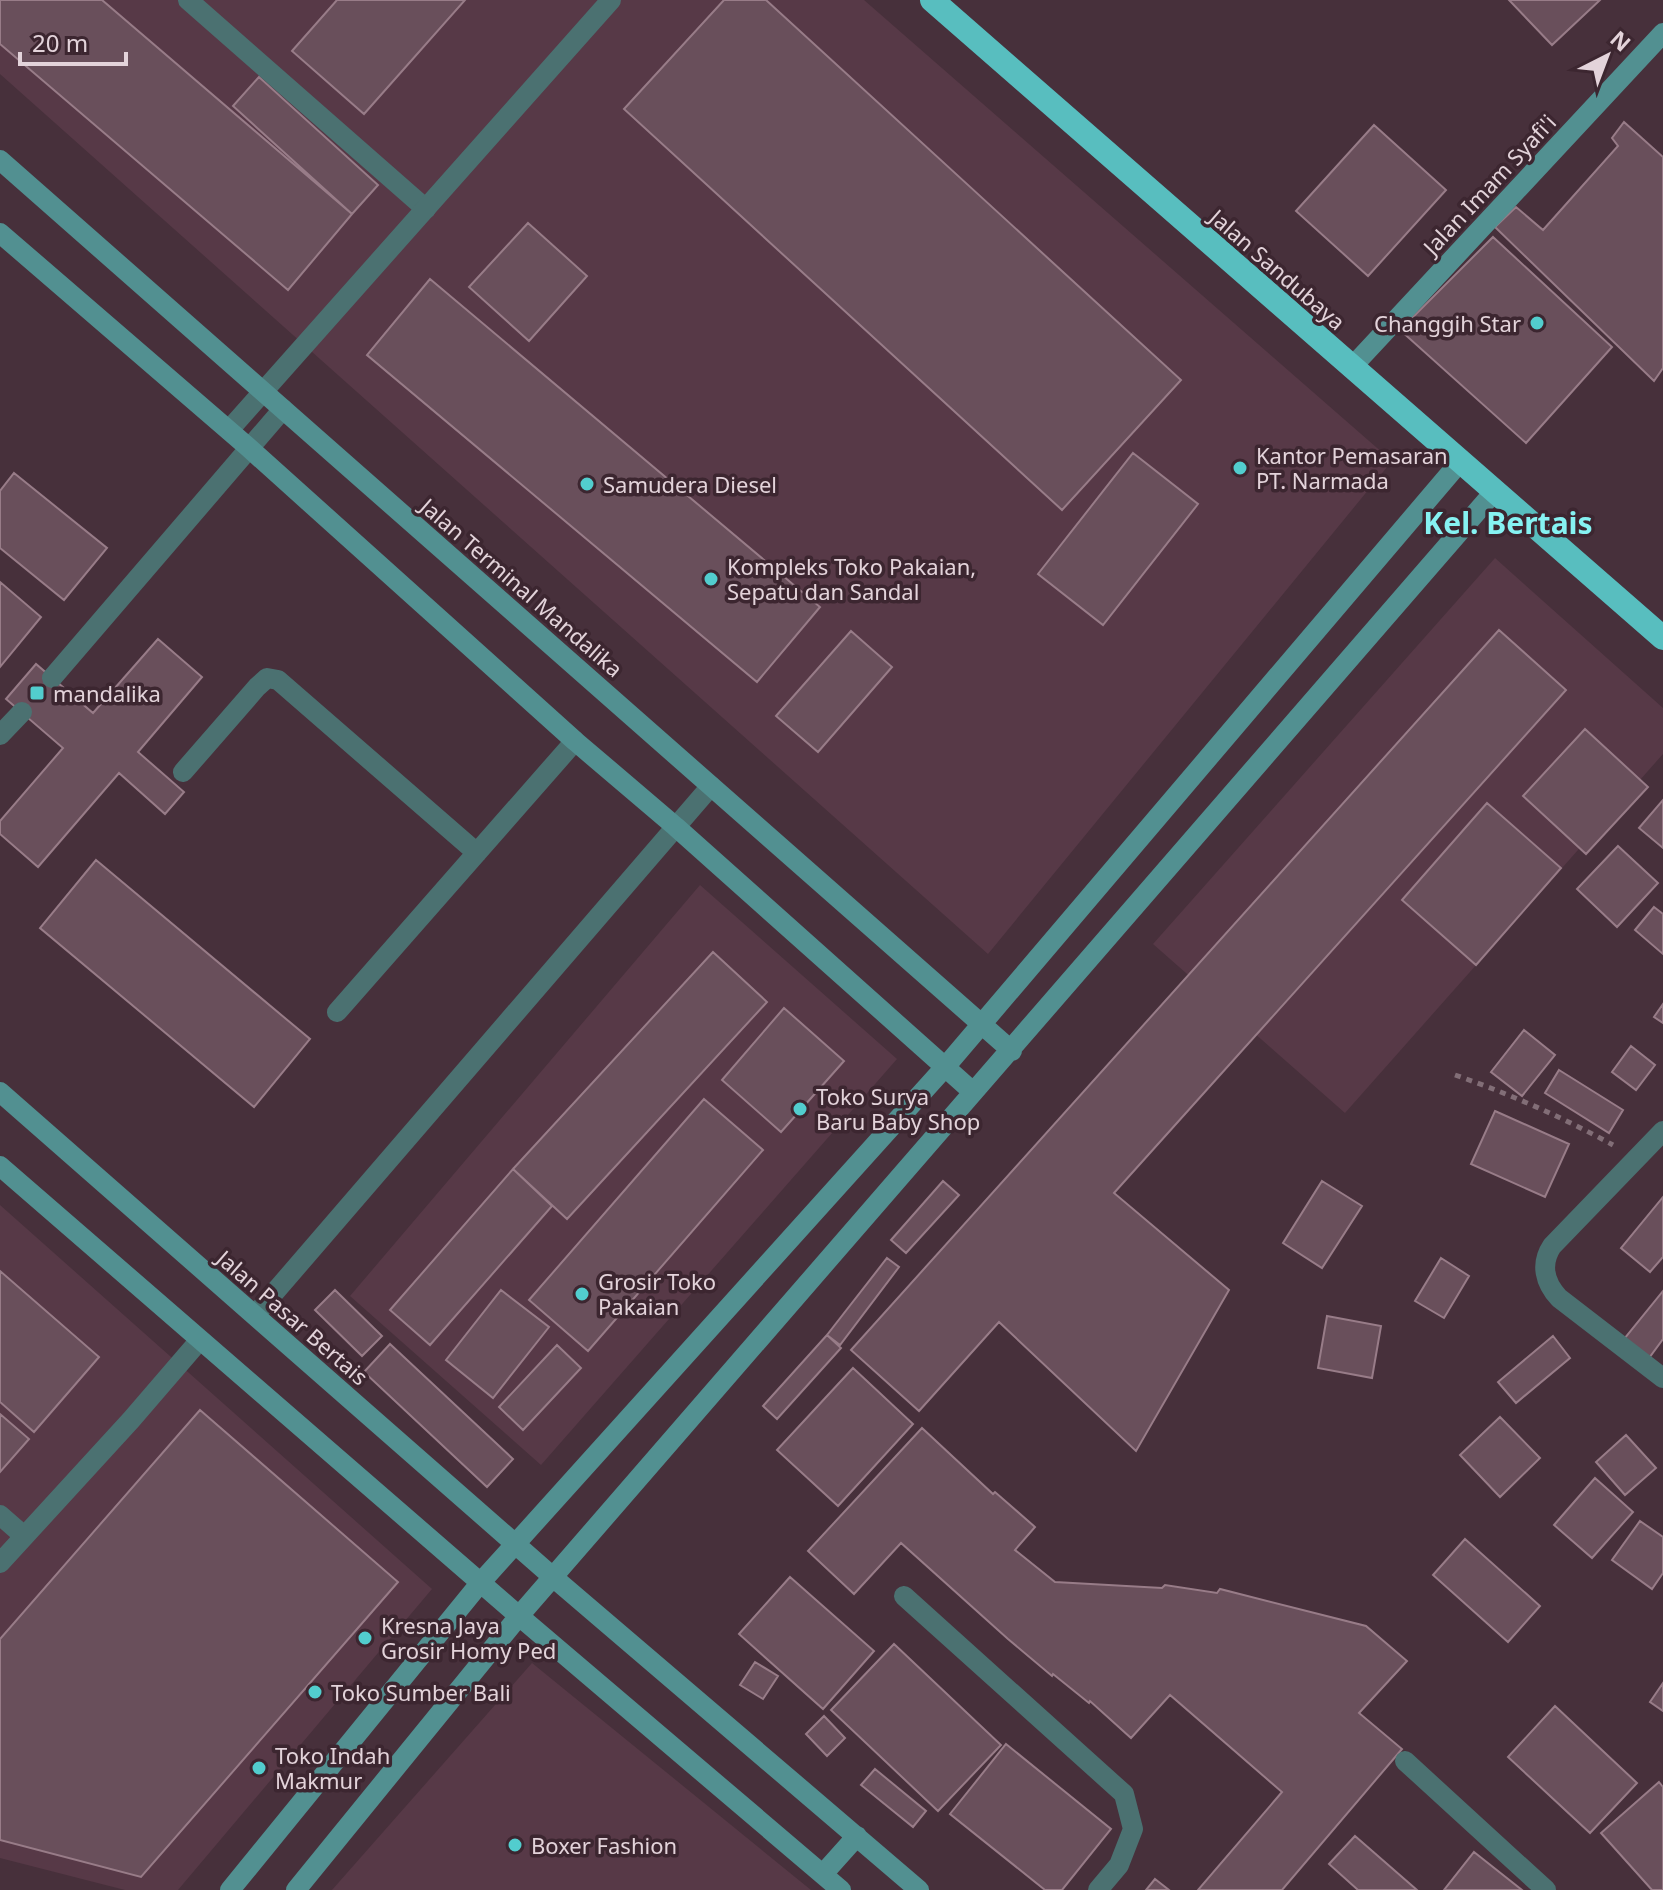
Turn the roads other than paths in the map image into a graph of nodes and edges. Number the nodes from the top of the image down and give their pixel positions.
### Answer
1 (188, 0) edge
2 (611, 0) edge
3 (932, 0) edge
4 (1663, 33) edge
5 (0, 160) edge
6 (426, 209) junction
7 (0, 233) edge
8 (1351, 368) junction
9 (263, 391) junction
10 (283, 409) junction
11 (229, 430) junction
12 (248, 447) junction
13 (1459, 463) junction
14 (1494, 492) junction
15 (1663, 638) edge
16 (52, 678) dead end
17 (22, 712) dead end
18 (0, 735) edge
19 (575, 741) junction
20 (183, 772) dead end
21 (711, 786) junction
22 (676, 827) junction
23 (477, 853) junction
24 (337, 1012) dead end
25 (982, 1024) junction
26 (1012, 1051) junction
27 (946, 1066) junction
28 (0, 1092) edge
29 (973, 1092) junction
30 (1663, 1131) edge
31 (0, 1166) edge
32 (255, 1315) junction
33 (199, 1341) junction
34 (1663, 1378) edge
35 (0, 1515) edge
36 (24, 1536) junction
37 (515, 1543) junction
38 (0, 1563) edge
39 (554, 1578) junction
40 (481, 1582) junction
41 (904, 1596) dead end
42 (519, 1616) junction
43 (1405, 1761) dead end
44 (857, 1836) junction
45 (823, 1874) junction
46 (230, 1890) edge
47 (296, 1890) edge
48 (841, 1890) edge
49 (919, 1890) edge
50 (1098, 1890) edge
51 (1546, 1890) edge

1 - 6 street
2 - 6 street
3 - 8 highway, Jalan Sandubaya
4 - 8 street, Jalan Imam Syafi'i
5 - 9 street, Jalan Terminal Mandalika
6 - 9 street
7 - 11 street
8 - 13 highway, Jalan Sandubaya
9 - 10 street, Jalan Terminal Mandalika
9 - 11 street
10 - 12 street
10 - 21 street, Jalan Terminal Mandalika
11 - 12 street
12 - 16 street
12 - 19 street
13 - 14 highway, Jalan Sandubaya
13 - 25 street
14 - 15 highway, Jalan Sandubaya
14 - 26 street
17 - 18 street
19 - 22 street
19 - 23 street
20 - 23 street
21 - 22 street
21 - 25 street, Jalan Terminal Mandalika
22 - 27 street
22 - 32 street
23 - 24 street
25 - 26 street, Jalan Terminal Mandalika
25 - 27 street
26 - 29 street
27 - 29 street
27 - 37 street
28 - 32 street, Jalan Pasar Bertais
29 - 39 street
30 - 34 street
31 - 33 street
32 - 37 street, Jalan Pasar Bertais
33 - 36 street
33 - 40 street
35 - 36 street
36 - 38 street
37 - 39 street, Jalan Pasar Bertais
37 - 40 street
39 - 42 street
39 - 44 street, Jalan Pasar Bertais
40 - 42 street
40 - 46 street
41 - 50 street
42 - 45 street
42 - 47 street
43 - 51 street
44 - 45 street
44 - 49 street, Jalan Pasar Bertais
45 - 48 street

